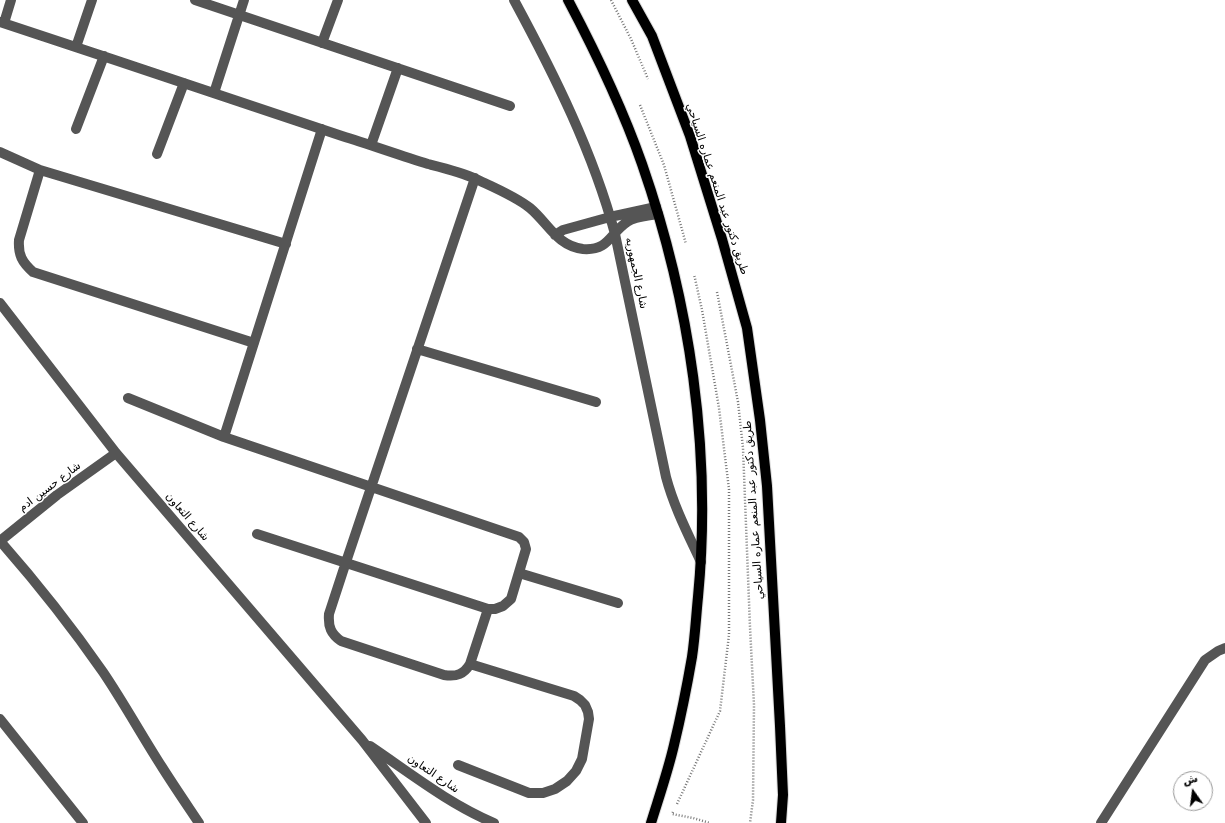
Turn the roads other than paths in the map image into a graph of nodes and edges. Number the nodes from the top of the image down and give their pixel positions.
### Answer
1 (11, 0) edge
2 (92, 0) edge
3 (196, 0) edge
4 (244, 0) edge
5 (338, 0) edge
6 (514, 0) edge
7 (568, 0) edge
8 (632, 0) edge
9 (239, 15) junction
10 (2, 22) edge
11 (322, 43) junction
12 (76, 47) junction
13 (104, 56) junction
14 (398, 68) junction
15 (184, 83) junction
16 (214, 93) junction
17 (510, 106) dead end
18 (76, 129) dead end
19 (322, 129) junction
20 (371, 145) junction
21 (0, 152) edge
22 (157, 154) dead end
23 (40, 170) junction
24 (475, 178) junction
25 (657, 211) junction
26 (610, 217) junction
27 (615, 234) junction
28 (554, 235) junction
29 (286, 244) junction
30 (0, 303) edge
31 (254, 343) junction
32 (417, 349) junction
33 (128, 398) dead end
34 (596, 402) dead end
35 (224, 437) junction
36 (116, 453) junction
37 (371, 487) junction
38 (257, 534) dead end
39 (0, 541) edge
40 (346, 562) junction
41 (701, 562) junction
42 (519, 573) junction
43 (618, 603) dead end
44 (488, 610) junction
45 (1225, 648) edge
46 (470, 664) junction
47 (0, 719) edge
48 (362, 740) junction
49 (458, 765) dead end
50 (83, 823) edge
51 (199, 823) edge
52 (426, 823) edge
53 (494, 823) edge
54 (651, 823) edge
55 (781, 823) edge
56 (1101, 823) edge

1 - 10 street
2 - 12 street
3 - 9 street
4 - 9 street
5 - 11 street
6 - 26 street, شارع الجمهوريه
7 - 25 main road
8 - 55 main road, طريق دكتور عبد المنعم عماره السياحي
9 - 11 street
9 - 16 street
10 - 12 street
11 - 14 street
12 - 13 street
13 - 15 street
13 - 18 street
14 - 17 street
14 - 20 street
15 - 16 street
15 - 22 street
16 - 19 street
19 - 20 street
19 - 29 street
20 - 24 street
21 - 23 street
23 - 29 street
23 - 31 street
24 - 28 street
24 - 32 street
25 - 26 street
25 - 27 street
25 - 41 main road
26 - 27 street, شارع الجمهوريه
26 - 28 street
27 - 28 street
27 - 41 street, شارع الجمهوريه
29 - 31 street
30 - 36 street, شارع التعاون
31 - 35 street
32 - 34 street
32 - 37 street
33 - 35 street
35 - 37 street
36 - 39 street, شارع حسين ادم
36 - 48 street, شارع التعاون
37 - 40 street
37 - 42 street
38 - 40 street
39 - 51 street
40 - 44 street
40 - 46 street
41 - 54 main road
42 - 43 street
42 - 44 street
44 - 46 street
45 - 56 street
46 - 49 street
47 - 50 street
48 - 52 street, شارع التعاون
48 - 53 street, شارع التعاون

